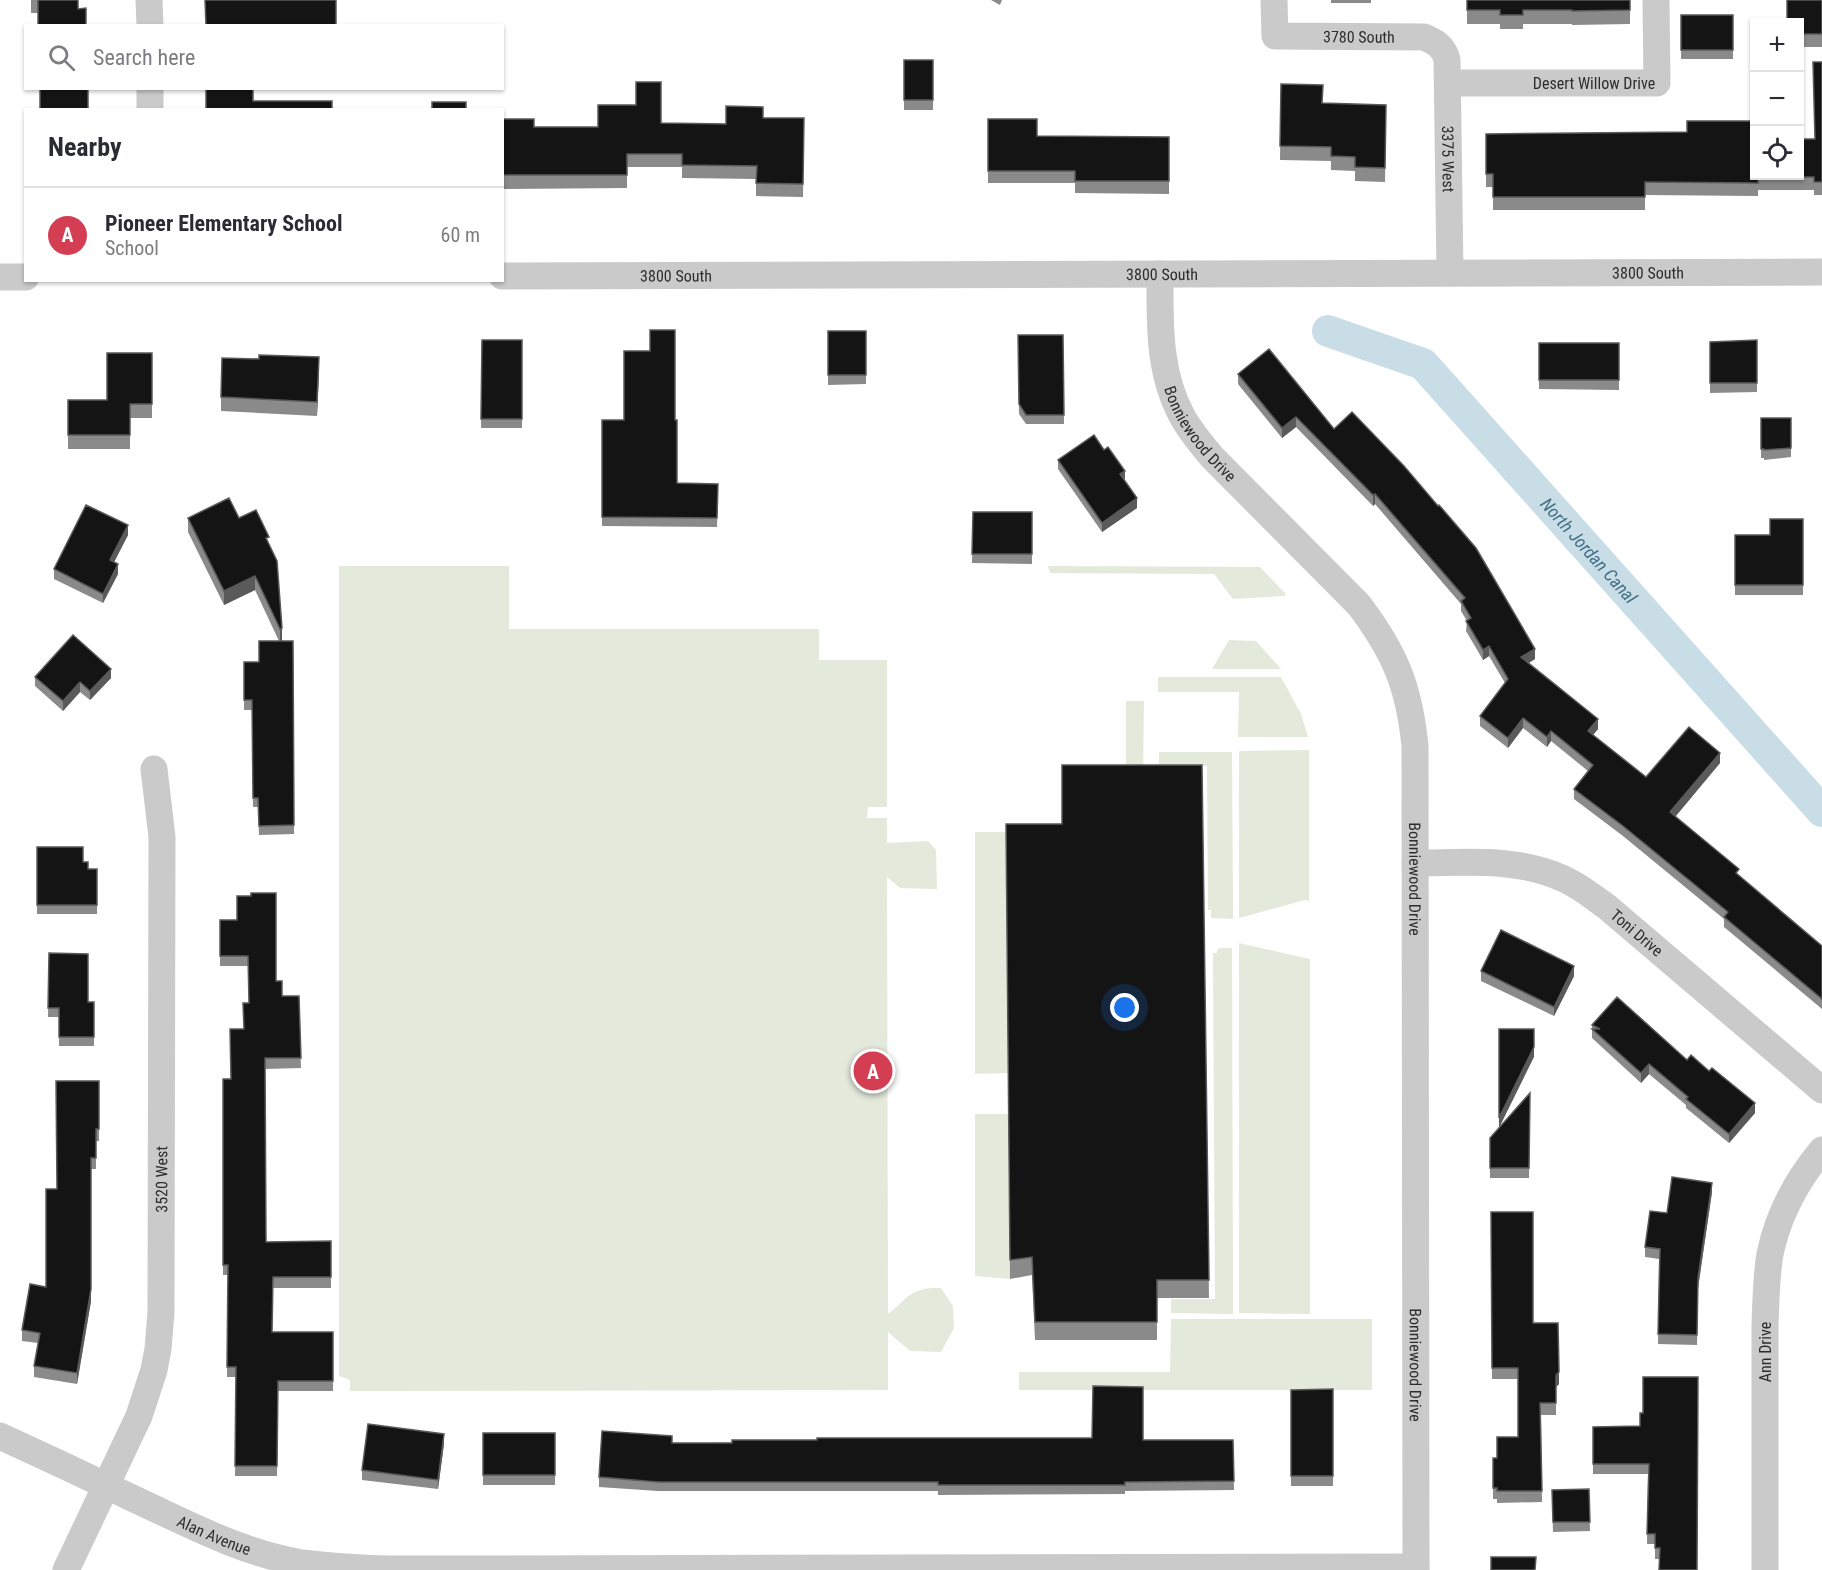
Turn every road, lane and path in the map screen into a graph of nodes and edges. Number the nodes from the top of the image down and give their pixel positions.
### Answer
1 (149, 0) edge
2 (1274, 0) edge
3 (1656, 0) edge
4 (150, 24) edge
5 (1440, 46) joint
6 (1448, 83) junction
7 (150, 90) edge
8 (150, 108) edge
9 (1822, 272) edge
10 (1450, 273) junction
11 (1160, 274) junction
12 (504, 276) edge
13 (0, 277) edge
14 (24, 277) edge
15 (154, 769) dead end
16 (1415, 863) junction
17 (1822, 1090) edge
18 (1822, 1149) edge
19 (0, 1436) edge
20 (106, 1486) junction
21 (1416, 1568) edge
22 (66, 1570) edge
23 (461, 1570) edge
24 (1765, 1570) edge

1 - 4 street
2 - 5 street, 3780 South
3 - 6 street, Desert Willow Drive
5 - 6 street, 3375 West
6 - 10 street, 3375 West
7 - 8 street
9 - 10 street, 3800 South
10 - 11 street, 3800 South
11 - 12 street, 3800 South
11 - 16 street, Bonniewood Drive
13 - 14 street
15 - 20 street, 3520 West
16 - 17 street, Toni Drive
16 - 21 street, Bonniewood Drive
18 - 24 street, Ann Drive
19 - 20 street, Alan Avenue
20 - 22 street, 3520 West
20 - 23 street, Alan Avenue
21 - 23 street, Alan Avenue

